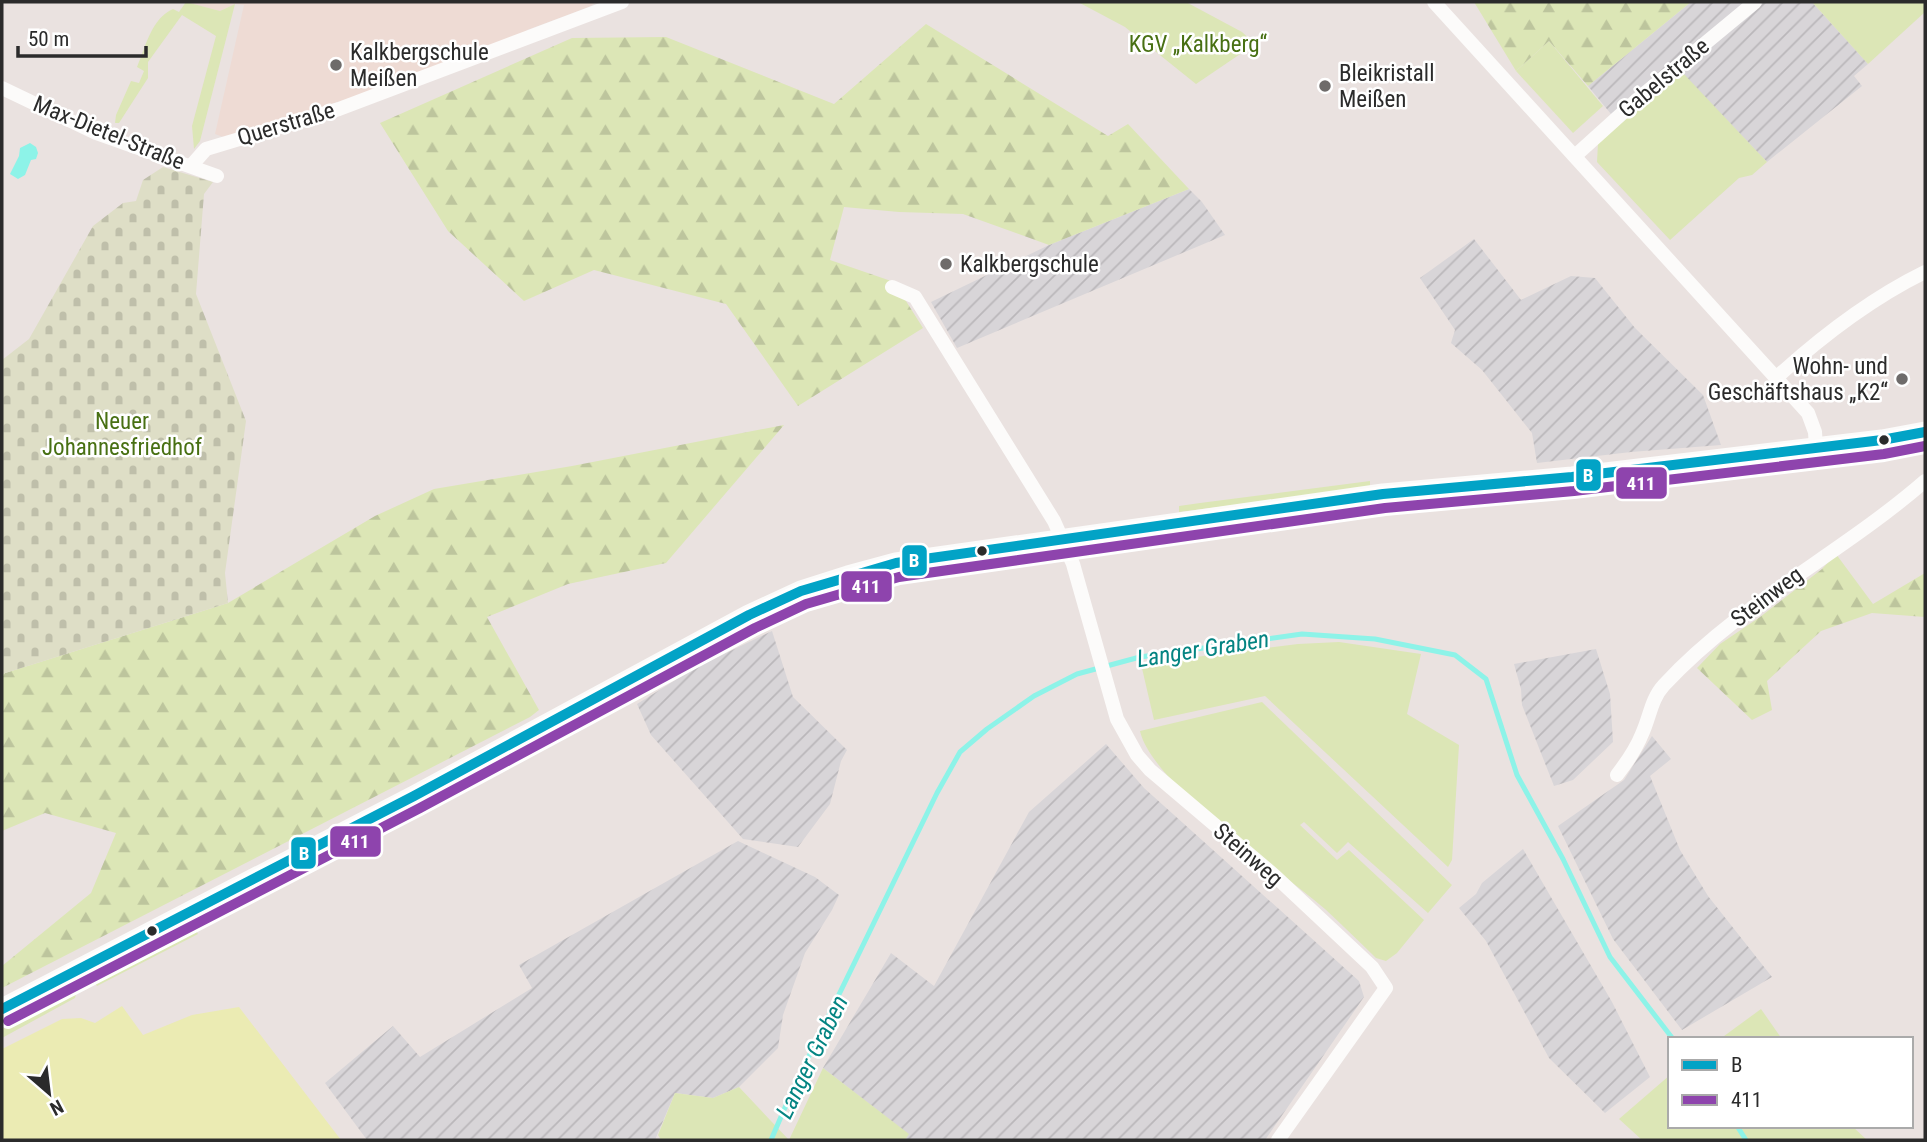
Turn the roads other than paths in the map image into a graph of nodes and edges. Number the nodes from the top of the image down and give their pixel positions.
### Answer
1 (622, 2) edge
2 (1434, 2) edge
3 (1755, 2) edge
4 (2, 88) edge
5 (1576, 155) junction
6 (191, 166) junction
7 (217, 176) dead end
8 (1925, 272) edge
9 (892, 287) dead end
10 (1777, 377) junction
11 (1925, 432) edge
12 (1816, 447) junction
13 (1925, 481) edge
14 (1063, 539) junction
15 (1617, 775) dead end
16 (2, 1009) edge
17 (1278, 1140) edge

1 - 6 street, Querstraße
2 - 5 street
3 - 5 street, Gabelstraße
4 - 6 street, Max-Dietel-Straße
5 - 10 street
6 - 7 street, Max-Dietel-Straße
8 - 10 street
9 - 14 street
10 - 12 street
11 - 12 street
12 - 14 street
13 - 15 street, Steinweg
14 - 16 street
14 - 17 street, Steinweg

